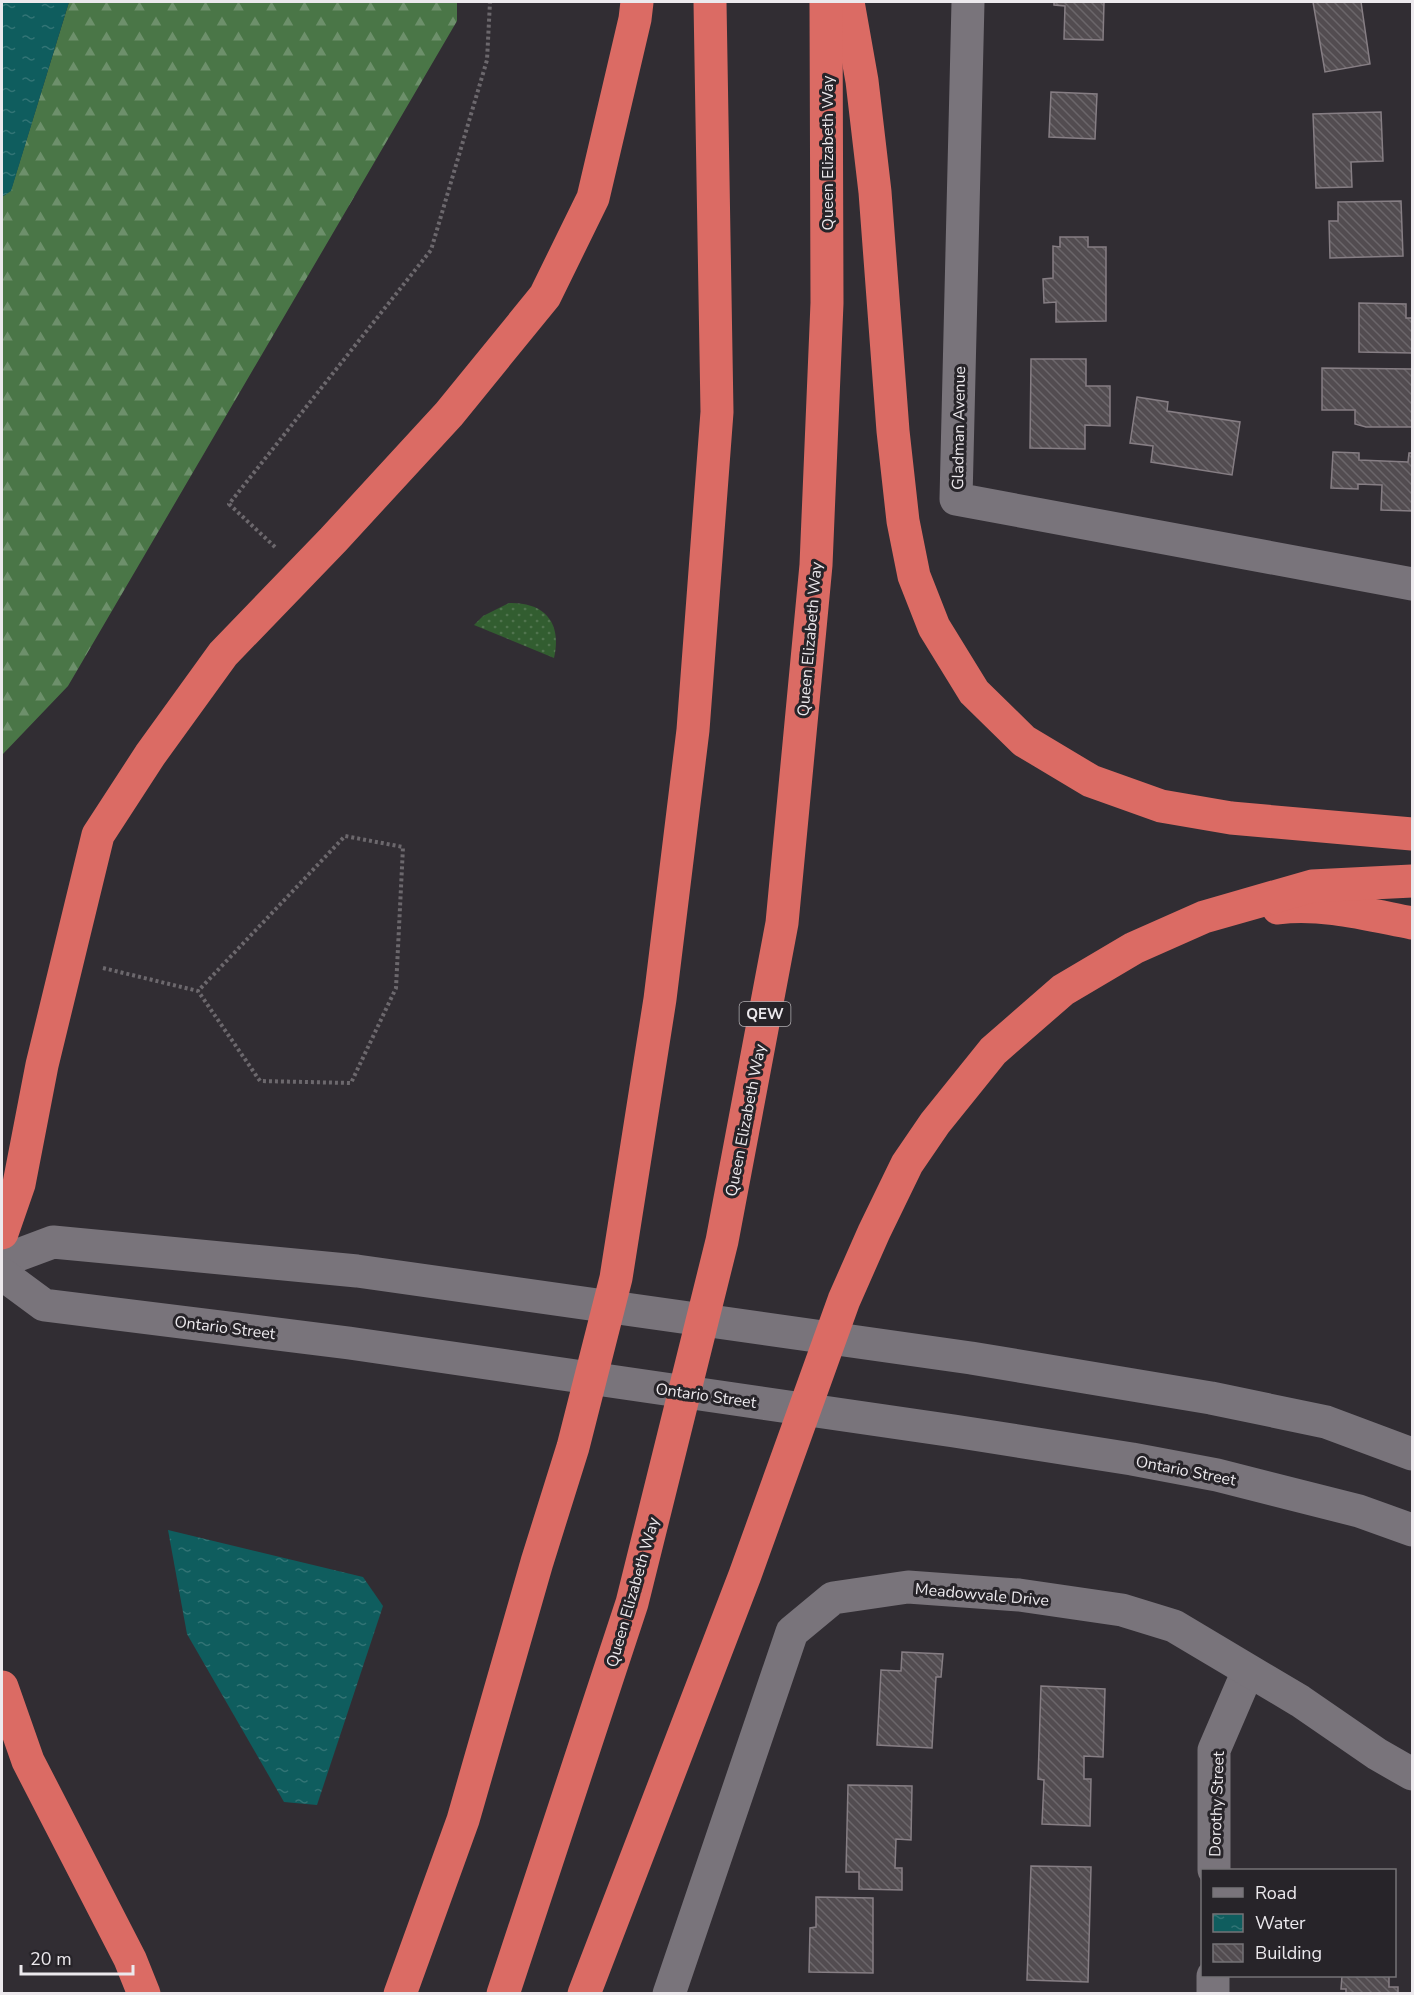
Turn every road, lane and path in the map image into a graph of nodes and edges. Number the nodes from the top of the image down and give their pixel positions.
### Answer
1 (490, 2) edge
2 (637, 2) edge
3 (710, 2) edge
4 (826, 2) edge
5 (848, 2) edge
6 (968, 2) edge
7 (302, 572) junction
8 (1413, 584) edge
9 (1413, 834) edge
10 (1413, 881) edge
11 (1204, 917) junction
12 (1413, 923) edge
13 (67, 959) junction
14 (198, 991) junction
15 (2, 1233) edge
16 (2, 1261) edge
17 (2, 1274) edge
18 (1413, 1454) edge
19 (1413, 1530) edge
20 (1248, 1671) junction
21 (2, 1687) edge
22 (1413, 1774) edge
23 (1214, 1869) edge
24 (1213, 1977) edge
25 (144, 1994) edge
26 (400, 1994) edge
27 (503, 1994) edge
28 (584, 1994) edge
29 (669, 1994) edge
30 (1213, 1994) edge

1 - 7 path
2 - 7 highway
3 - 26 highway
4 - 27 highway, Queen Elizabeth Way / QEW
5 - 9 highway
6 - 8 main road, Gladman Avenue
7 - 13 highway
10 - 11 highway
11 - 12 highway
11 - 28 highway
13 - 14 path
13 - 15 highway
14 - 14 path
16 - 18 main road
17 - 19 main road, Ontario Street
20 - 22 main road, Meadowvale Drive
20 - 23 main road, Dorothy Street
20 - 29 main road, Meadowvale Drive
21 - 25 highway
24 - 30 main road

